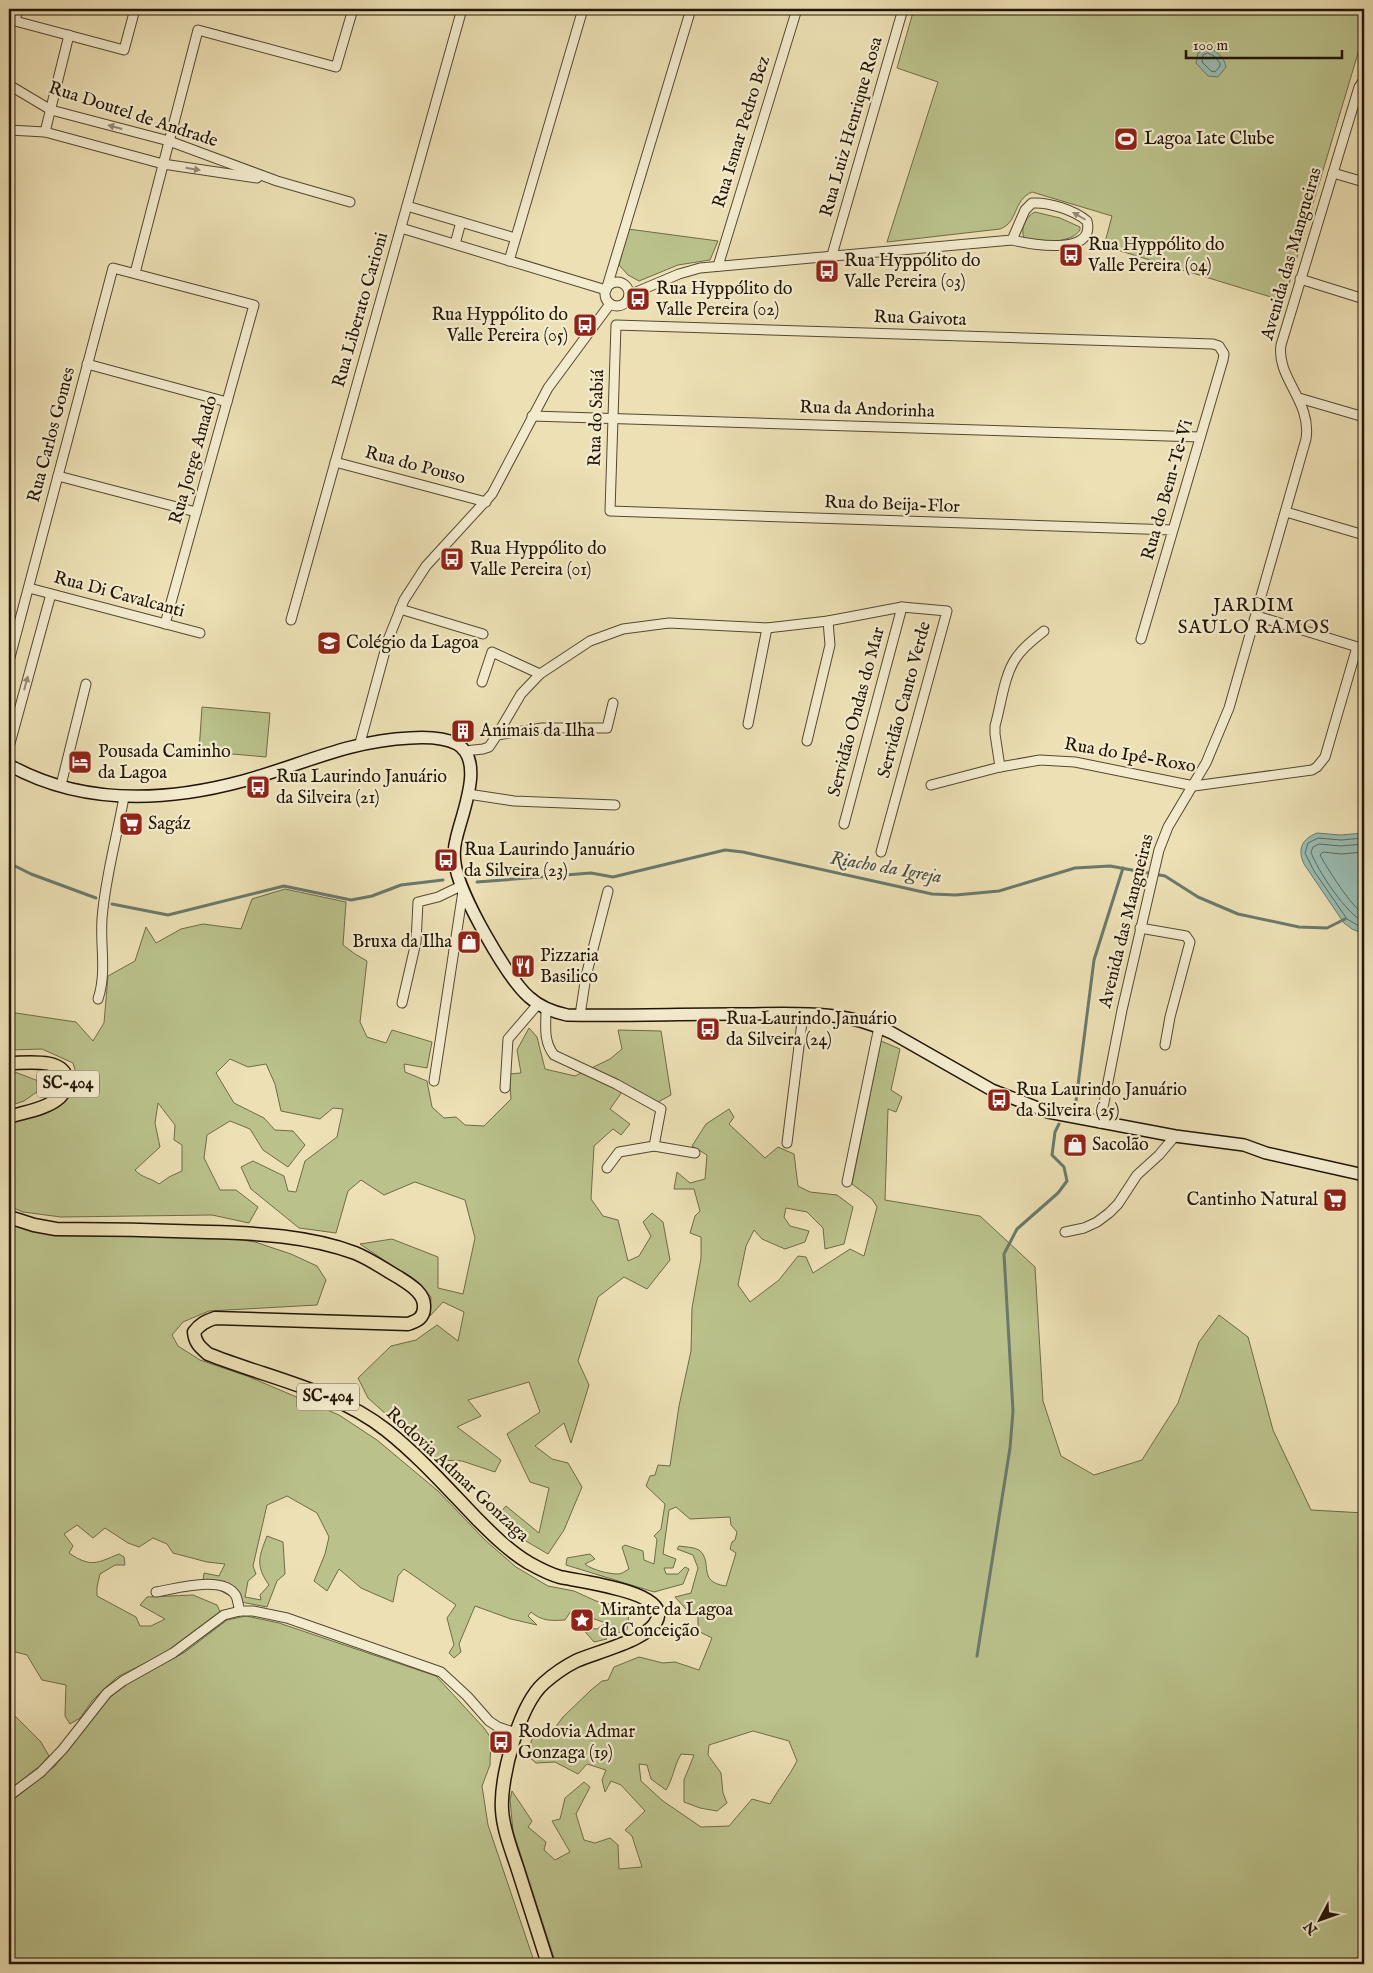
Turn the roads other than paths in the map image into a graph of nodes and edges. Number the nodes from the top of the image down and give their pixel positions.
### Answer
1 (18, 9) edge
2 (135, 9) edge
3 (353, 9) edge
4 (462, 9) edge
5 (583, 9) edge
6 (691, 9) edge
7 (798, 9) edge
8 (903, 9) edge
9 (69, 35) junction
10 (1364, 80) edge
11 (9, 85) edge
12 (51, 110) junction
13 (9, 130) edge
14 (45, 132) junction
15 (169, 142) junction
16 (163, 164) junction
17 (1333, 173) junction
18 (277, 181) junction
19 (1364, 182) edge
20 (350, 202) dead end
21 (407, 206) junction
22 (461, 222) junction
23 (401, 228) junction
24 (515, 238) junction
25 (1012, 240) junction
26 (455, 244) junction
27 (832, 255) junction
28 (508, 260) junction
29 (718, 266) junction
30 (135, 273) junction
31 (1300, 279) junction
32 (606, 290) junction
33 (629, 295) junction
34 (1364, 299) edge
35 (610, 304) junction
36 (616, 325) joint
37 (1222, 350) joint
38 (88, 364) junction
39 (1298, 398) junction
40 (227, 402) junction
41 (532, 416) junction
42 (1364, 417) edge
43 (613, 419) junction
44 (1200, 437) junction
45 (335, 462) junction
46 (58, 476) junction
47 (486, 502) junction
48 (610, 511) joint
49 (196, 512) junction
50 (1286, 512) junction
51 (1173, 530) junction
52 (1364, 535) edge
53 (29, 588) junction
54 (51, 594) junction
55 (902, 607) junction
56 (400, 609) junction
57 (1257, 616) junction
58 (291, 620) dead end
59 (828, 621) junction
60 (165, 624) junction
61 (768, 628) junction
62 (1044, 632) dead end
63 (200, 633) dead end
64 (483, 634) dead end
65 (1141, 639) dead end
66 (1361, 648) edge
67 (9, 661) edge
68 (540, 674) junction
69 (482, 682) dead end
70 (86, 684) dead end
71 (613, 703) dead end
72 (748, 724) dead end
73 (498, 736) junction
74 (808, 741) dead end
75 (360, 744) junction
76 (9, 747) edge
77 (465, 751) junction
78 (9, 765) edge
79 (1000, 767) junction
80 (61, 785) junction
81 (931, 785) dead end
82 (1194, 786) junction
83 (468, 794) junction
84 (124, 797) junction
85 (615, 805) dead end
86 (844, 824) dead end
87 (881, 852) dead end
88 (462, 889) junction
89 (608, 891) dead end
90 (1140, 928) junction
91 (98, 999) dead end
92 (402, 1003) dead end
93 (542, 1007) junction
94 (803, 1014) junction
95 (580, 1015) junction
96 (879, 1026) junction
97 (1165, 1045) dead end
98 (9, 1063) edge
99 (434, 1080) dead end
100 (505, 1088) dead end
101 (9, 1117) edge
102 (1100, 1123) junction
103 (1175, 1136) junction
104 (787, 1143) dead end
105 (654, 1146) junction
106 (695, 1153) dead end
107 (607, 1168) dead end
108 (1364, 1175) edge
109 (847, 1182) dead end
110 (9, 1217) edge
111 (1065, 1232) dead end
112 (156, 1592) dead end
113 (240, 1611) junction
114 (516, 1733) junction
115 (9, 1796) edge
116 (548, 1964) edge

1 - 9 street
2 - 9 street
3 - 15 street
4 - 21 street, Rua Liberato Carioni
5 - 24 street
6 - 32 street
7 - 29 street, Rua Ismar Pedro Bez
8 - 27 street, Rua Luiz Henrique Rosa
9 - 12 street
10 - 17 street, Avenida das Mangueiras
11 - 12 street, Rua Doutel de Andrade
12 - 14 street
15 -> 12 street, Rua Doutel de Andrade
13 - 14 street, Rua Doutel de Andrade
14 - 16 street, Rua Doutel de Andrade
15 - 16 street
15 - 18 street, Rua Doutel de Andrade
16 -> 18 street, Rua Doutel de Andrade
16 - 30 street
17 - 19 street
17 - 31 street, Avenida das Mangueiras
18 - 20 street, Rua Doutel de Andrade
21 - 22 street
21 - 23 street, Rua Liberato Carioni
22 - 24 street
22 - 26 street
23 - 26 street
23 - 45 street, Rua Liberato Carioni
24 - 28 street
25 -> 25 street
25 - 27 street
26 - 28 street
27 - 29 street
28 - 32 street
29 - 33 street
30 - 38 street, Rua Carlos Gomes
30 - 40 street, Rua Jorge Amado
31 - 34 street
31 - 39 street, Avenida das Mangueiras
32 - 33 street
32 - 35 street
33 - 35 street
35 - 41 street
36 - 37 street, Rua Gaivota
36 - 43 street, Rua do Sabiá
37 - 44 street, Rua do Bem-Te-Vi
38 - 40 street
38 - 46 street, Rua Carlos Gomes
39 - 42 street
39 - 50 street, Avenida das Mangueiras
40 - 49 street, Rua Jorge Amado
41 - 43 street, Rua da Andorinha
41 - 47 street
43 - 44 street, Rua da Andorinha
43 - 48 street, Rua do Sabiá
44 - 51 street, Rua do Bem-Te-Vi
45 - 47 street, Rua do Pouso
45 - 58 street, Rua Liberato Carioni
46 - 49 street
46 - 53 street, Rua Carlos Gomes
47 - 56 street
48 - 51 street, Rua do Beija-Flor
49 - 60 street, Rua Jorge Amado
50 - 52 street
50 - 57 street, Avenida das Mangueiras
51 - 65 street, Rua do Bem-Te-Vi
53 - 54 street, Rua Di Cavalcanti
53 - 67 street, Rua Carlos Gomes
54 - 60 street, Rua Di Cavalcanti
76 -> 54 street
55 - 59 street, Servidão Canto Verde
55 - 86 street, Servidão Ondas do Mar
55 - 87 street, Servidão Canto Verde
56 - 64 street
56 - 75 street
57 - 66 street
57 - 82 street, Avenida das Mangueiras
59 - 61 street, Servidão Canto Verde
59 - 74 street
60 - 63 street, Rua Di Cavalcanti
61 - 68 street, Servidão Canto Verde
61 - 72 street
62 - 79 street
66 - 82 street, Rua do Ipê-Roxo
68 - 69 street
68 - 73 street, Servidão Canto Verde
70 - 80 street
71 - 73 street
73 - 77 street, Servidão Canto Verde
75 - 77 main road
75 - 84 main road
77 - 83 main road
78 - 80 main road
79 - 81 street, Rua do Ipê-Roxo
79 - 82 street, Rua do Ipê-Roxo
80 - 84 main road
82 - 90 street, Avenida das Mangueiras
83 - 85 street
83 - 88 main road
84 - 91 street
88 - 92 street
88 - 93 main road
88 - 99 street
89 - 95 street
90 - 97 street
90 - 102 street, Avenida das Mangueiras
93 - 95 main road
93 - 100 street
93 - 105 street
94 - 95 main road
94 - 96 main road
94 - 104 street
96 - 102 main road
96 - 109 street
98 - 101 main road, SC-404
102 - 103 main road
103 - 108 main road
103 - 111 street
105 - 106 street
105 - 107 street
110 - 114 main road, Rodovia Admar Gonzaga / SC-404
112 - 113 street
113 - 114 street
113 - 115 street
114 - 116 main road, Rodovia Admar Gonzaga / SC-404

